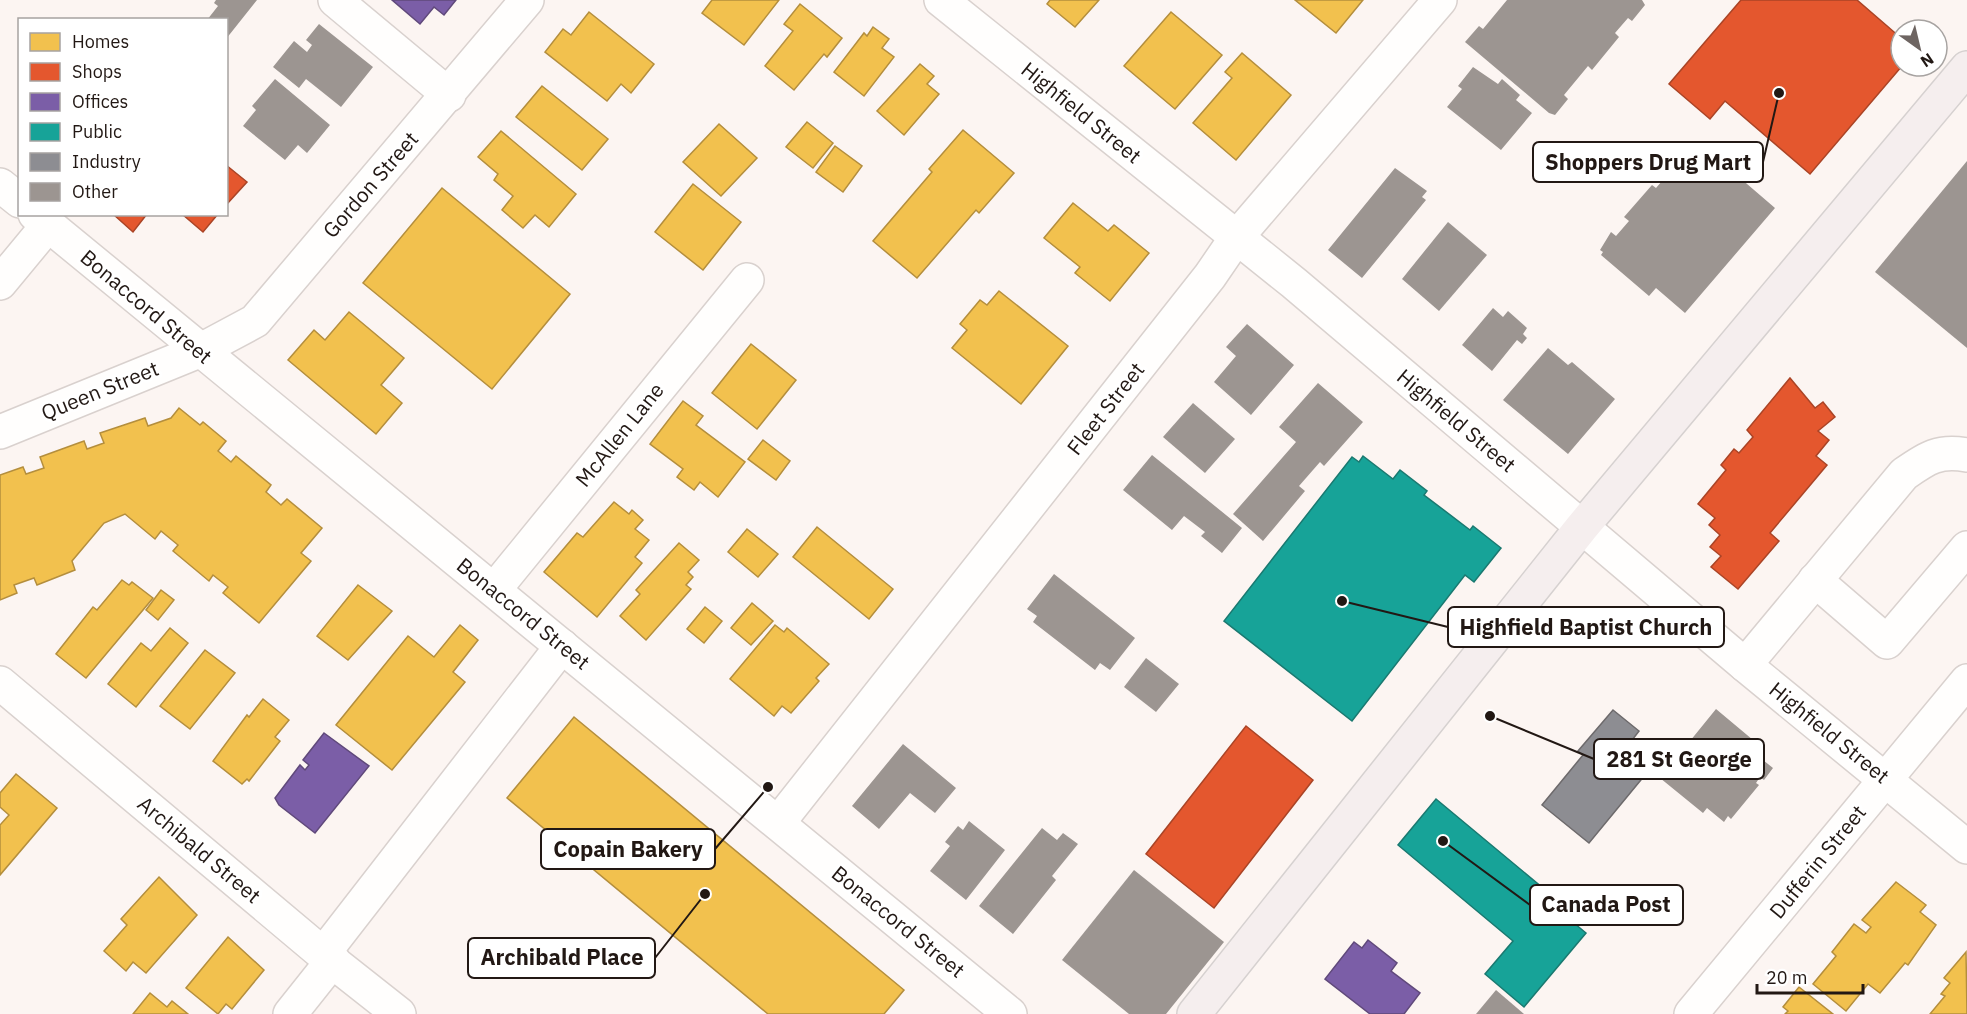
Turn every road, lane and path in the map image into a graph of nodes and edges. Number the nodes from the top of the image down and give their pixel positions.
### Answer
1 (335, 0) edge
2 (528, 0) edge
3 (941, 0) edge
4 (1440, 0) edge
5 (1967, 68) edge
6 (449, 94) junction
7 (0, 185) edge
8 (18, 199) edge
9 (42, 220) edge
10 (1236, 238) junction
11 (747, 280) dead end
12 (0, 283) edge
13 (199, 351) junction
14 (0, 432) edge
15 (1967, 455) edge
16 (1582, 527) junction
17 (1967, 548) edge
18 (1815, 580) junction
19 (494, 590) junction
20 (562, 646) junction
21 (1744, 665) junction
22 (1967, 681) edge
23 (0, 683) edge
24 (1886, 778) junction
25 (778, 823) junction
26 (1967, 847) edge
27 (328, 957) junction
28 (290, 1014) edge
29 (399, 1014) edge
30 (1010, 1014) edge
31 (1194, 1014) edge
32 (1690, 1014) edge

1 - 6 street
2 - 6 street, Gordon Street
3 - 10 street, Highfield Street
4 - 10 street, Fleet Street
5 - 16 main road
6 - 13 street, Gordon Street
7 - 8 street
9 - 12 street
9 - 13 street, Bonaccord Street
10 - 16 street, Highfield Street
10 - 25 street, Fleet Street
11 - 19 street, McAllen Lane
13 - 14 street, Queen Street
13 - 19 street, Bonaccord Street
15 - 18 street
16 - 21 street, Highfield Street
16 - 31 main road
17 - 18 street
18 - 21 street
19 - 20 street, Bonaccord Street
20 - 25 street, Bonaccord Street
20 - 27 street
21 - 24 street, Highfield Street
22 - 24 street, Dufferin Street
23 - 27 street, Archibald Street
24 - 26 street, Highfield Street
24 - 32 street, Dufferin Street
25 - 30 street, Bonaccord Street
27 - 28 street
27 - 29 street, Archibald Street

